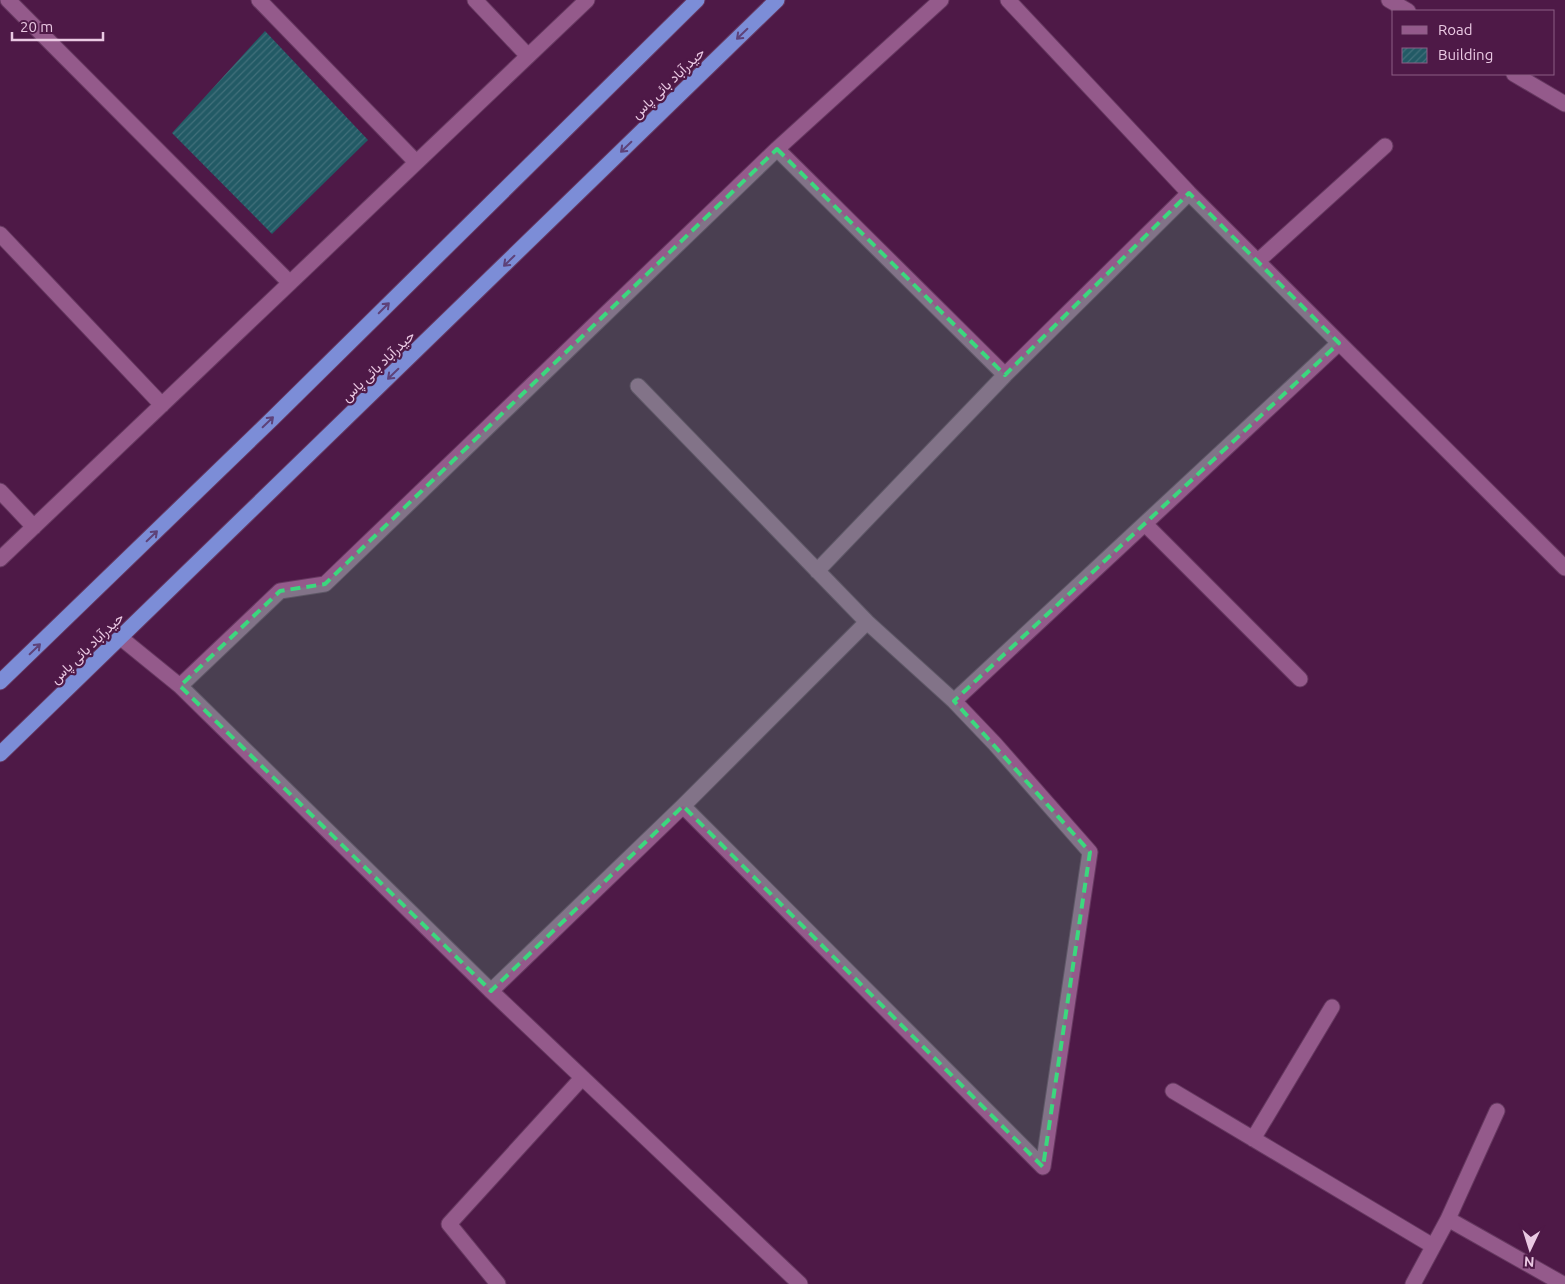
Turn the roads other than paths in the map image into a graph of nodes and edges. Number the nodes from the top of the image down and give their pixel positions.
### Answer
1 (8, 0) edge
2 (259, 0) edge
3 (475, 0) edge
4 (587, 0) edge
5 (697, 0) edge
6 (777, 0) edge
7 (941, 0) edge
8 (1008, 0) edge
9 (1389, 0) edge
10 (1406, 10) edge
11 (528, 56) junction
12 (1516, 75) edge
13 (1565, 104) edge
14 (1385, 146) dead end
15 (777, 149) junction
16 (416, 162) junction
17 (1189, 193) junction
18 (0, 234) edge
19 (1258, 261) junction
20 (290, 283) junction
21 (1339, 343) junction
22 (1006, 375) junction
23 (638, 386) dead end
24 (162, 405) junction
25 (0, 491) edge
26 (1145, 524) junction
27 (34, 527) junction
28 (0, 560) edge
29 (1565, 568) edge
30 (817, 571) junction
31 (867, 622) junction
32 (121, 638) junction
33 (1300, 679) dead end
34 (0, 682) edge
35 (180, 686) junction
36 (954, 701) junction
37 (0, 754) edge
38 (683, 806) junction
39 (491, 991) junction
40 (1332, 1007) dead end
41 (582, 1078) junction
42 (1173, 1091) dead end
43 (1497, 1111) dead end
44 (1253, 1139) junction
45 (1448, 1219) junction
46 (1433, 1246) junction
47 (795, 1282) edge
48 (498, 1284) edge
49 (1413, 1284) edge
50 (1563, 1284) edge

1 - 20 street
2 - 16 street
3 - 11 street
4 - 11 street
34 -> 5 highway
6 -> 32 highway, حیدرآباد بائی پاس
7 - 15 street
8 - 17 street
9 - 10 street
11 - 16 street
12 - 13 street
14 - 19 street
15 - 22 street
15 - 35 street
16 - 20 street
17 - 19 street
17 - 22 street
18 - 24 street
19 - 21 street
20 - 24 street
21 - 26 street
21 - 29 street
22 - 30 street
23 - 30 street
24 - 27 street
25 - 27 street
26 - 33 street
26 - 36 street
27 - 28 street
30 - 31 street
31 - 36 street
31 - 38 street
32 - 35 street
32 - 37 highway, حیدرآباد بائی پاس
35 - 39 street
36 - 38 street
38 - 39 street
39 - 41 street
40 - 44 street
41 - 47 street
41 - 48 street
42 - 44 street
43 - 45 street
44 - 46 street
45 - 46 street
45 - 50 street
46 - 49 street

